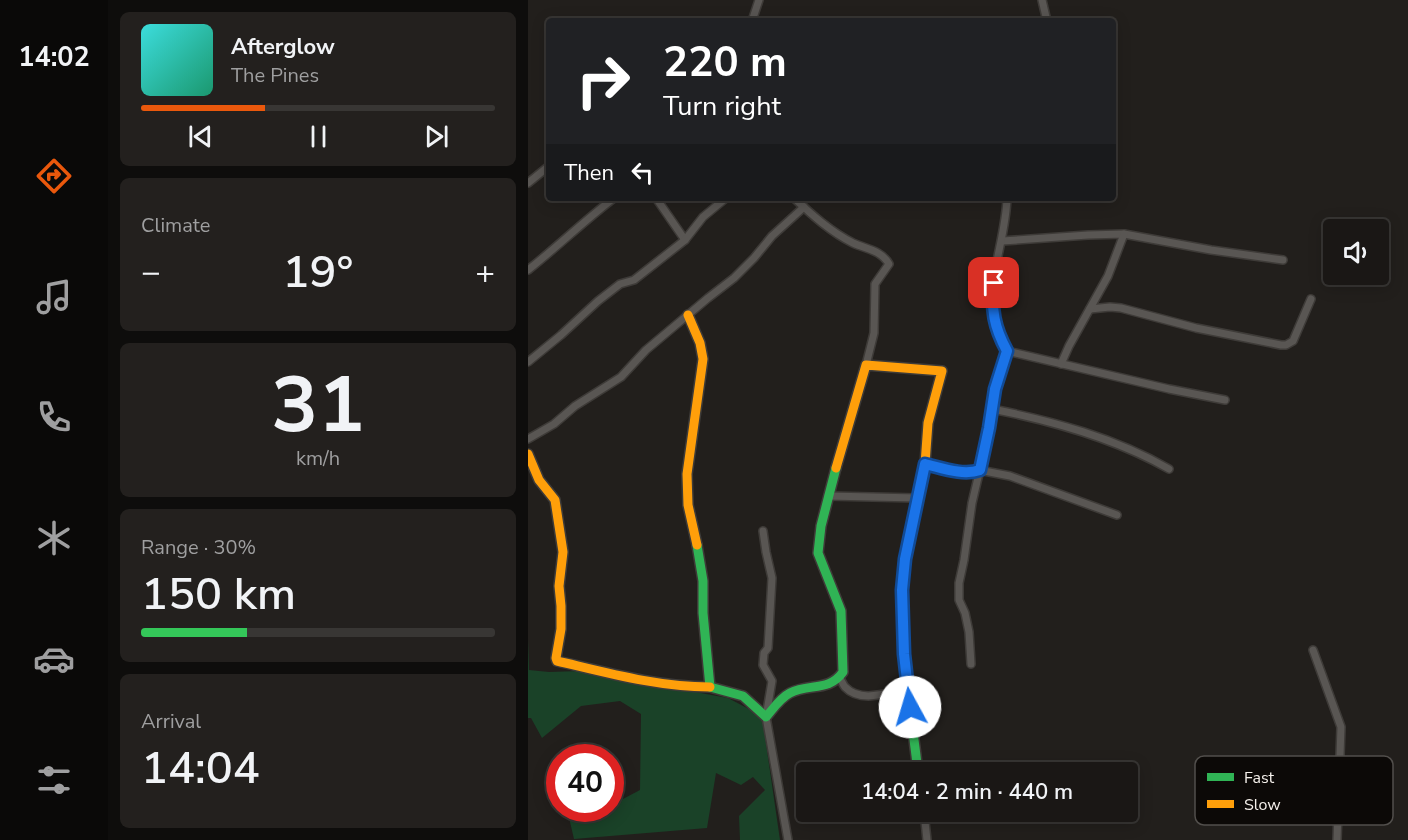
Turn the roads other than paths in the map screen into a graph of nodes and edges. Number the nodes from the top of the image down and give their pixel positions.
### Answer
1 (759, 0) edge
2 (1042, 0) edge
3 (753, 18) edge
4 (1046, 18) edge
5 (546, 168) edge
6 (528, 183) edge
7 (610, 201) edge
8 (658, 201) edge
9 (722, 201) edge
10 (797, 201) edge
11 (1007, 201) edge
12 (804, 207) junction
13 (1124, 234) junction
14 (685, 240) junction
15 (1002, 241) junction
16 (1283, 260) dead end
17 (528, 270) edge
18 (1311, 299) dead end
19 (1090, 309) junction
20 (688, 315) junction
21 (1007, 351) junction
22 (528, 362) edge
23 (1061, 364) junction
24 (866, 365) junction
25 (1225, 400) dead end
26 (992, 409) junction
27 (528, 440) edge
28 (528, 454) edge
29 (925, 464) junction
30 (1169, 469) dead end
31 (980, 470) junction
32 (828, 496) junction
33 (918, 498) junction
34 (1118, 515) dead end
35 (763, 531) dead end
36 (1312, 650) dead end
37 (971, 663) dead end
38 (840, 679) junction
39 (710, 687) junction
40 (908, 689) junction
41 (766, 717) junction
42 (1340, 756) edge
43 (917, 762) edge
44 (925, 822) edge
45 (1338, 825) edge
46 (788, 840) edge
47 (927, 840) edge
48 (1337, 840) edge

1 - 3 street
2 - 4 street
5 - 6 street
7 - 17 street
8 - 14 street
9 - 14 street
10 - 12 street
11 - 15 street
12 - 20 street
12 - 24 street
13 - 15 street
13 - 16 street
13 - 19 street
14 - 22 street
15 - 21 street
18 - 19 street
19 - 23 street
20 - 27 street
20 - 39 street
21 - 23 street
21 - 26 street
23 - 25 street
24 - 29 street
24 - 32 street
26 - 30 street
26 - 31 street
28 - 39 street
29 - 31 street
29 - 33 street
31 - 34 street
31 - 37 street
32 - 33 street
32 - 38 street
33 - 40 street
35 - 41 street
36 - 42 street
38 - 40 street
38 - 41 street
39 - 41 street
40 - 43 street
41 - 46 street
44 - 47 street
45 - 48 street

